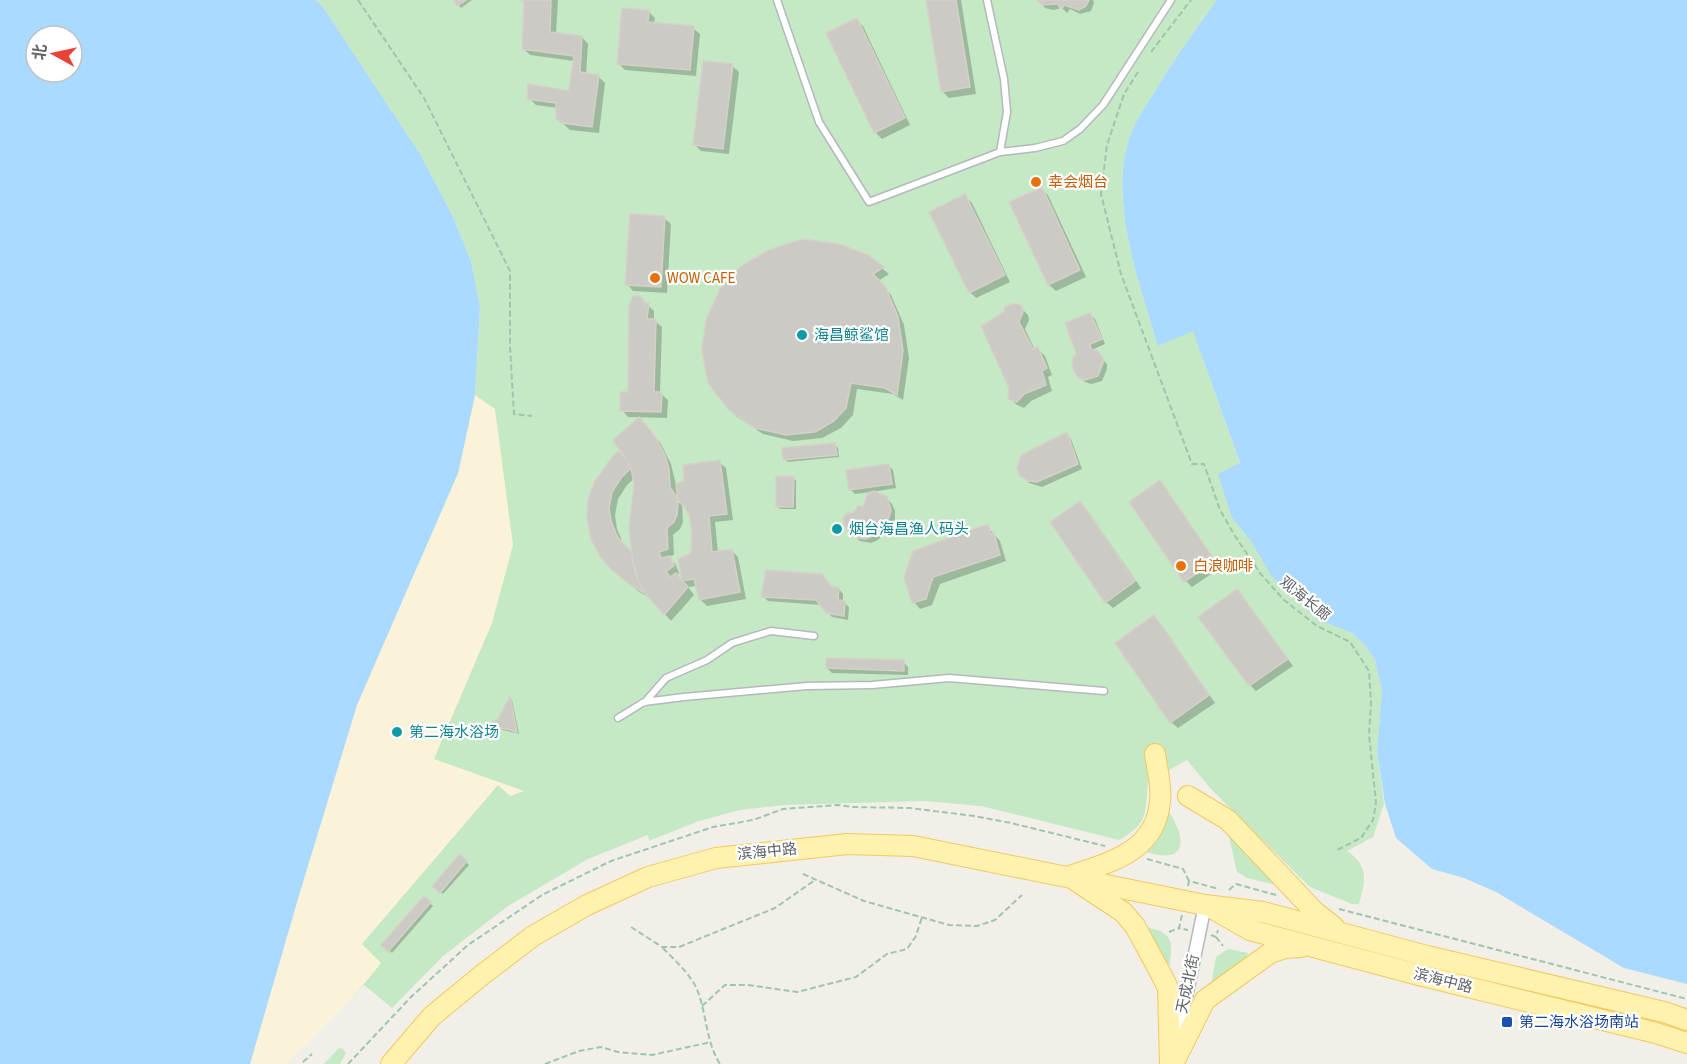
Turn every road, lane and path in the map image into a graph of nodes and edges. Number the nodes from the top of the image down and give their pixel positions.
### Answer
1 (358, 0) edge
2 (777, 0) edge
3 (987, 0) edge
4 (1171, 0) edge
5 (1191, 0) edge
6 (1148, 56) dead end
7 (1142, 65) dead end
8 (1000, 152) junction
9 (532, 416) dead end
10 (814, 636) dead end
11 (1104, 691) dead end
12 (644, 702) junction
13 (618, 718) dead end
14 (1155, 754) dead end
15 (1188, 796) dead end
16 (1336, 850) dead end
17 (1128, 854) junction
18 (803, 874) dead end
19 (1068, 876) junction
20 (815, 880) junction
21 (1189, 881) dead end
22 (1228, 891) dead end
23 (1022, 895) dead end
24 (1286, 897) dead end
25 (1205, 905) junction
26 (1332, 907) dead end
27 (922, 917) junction
28 (631, 927) dead end
29 (1179, 928) dead end
30 (1169, 932) dead end
31 (1341, 933) junction
32 (1216, 937) dead end
33 (662, 946) junction
34 (1223, 946) dead end
35 (1312, 947) junction
36 (1687, 999) edge
37 (702, 1006) junction
38 (1687, 1020) edge
39 (711, 1042) junction
40 (1687, 1042) edge
41 (312, 1053) dead end
42 (303, 1062) dead end
43 (348, 1064) edge
44 (391, 1064) edge
45 (545, 1064) edge
46 (720, 1064) edge
47 (1172, 1064) edge

1 - 9 path
2 - 8 lane
3 - 8 lane
4 - 8 lane
5 - 6 path
7 - 16 path, 观海长廊
10 - 12 lane
11 - 12 lane
12 - 13 lane
14 - 17 main road
15 - 31 main road
17 - 19 main road
17 - 21 path
17 - 43 path
18 - 20 path
19 - 25 main road, 滨海中路
19 - 44 main road, 滨海中路
19 - 47 main road
20 - 27 path
20 - 33 path
22 - 24 path
23 - 27 path
25 - 31 main road, 滨海中路
25 - 35 main road, 滨海中路
25 - 47 street, 天成北街
26 - 36 path
27 - 37 path
28 - 33 path
29 - 30 path
31 - 38 main road, 滨海中路
32 - 34 path
33 - 37 path
35 - 40 main road, 滨海中路
35 - 47 main road
37 - 39 path
39 - 45 path
39 - 46 path
41 - 42 path

